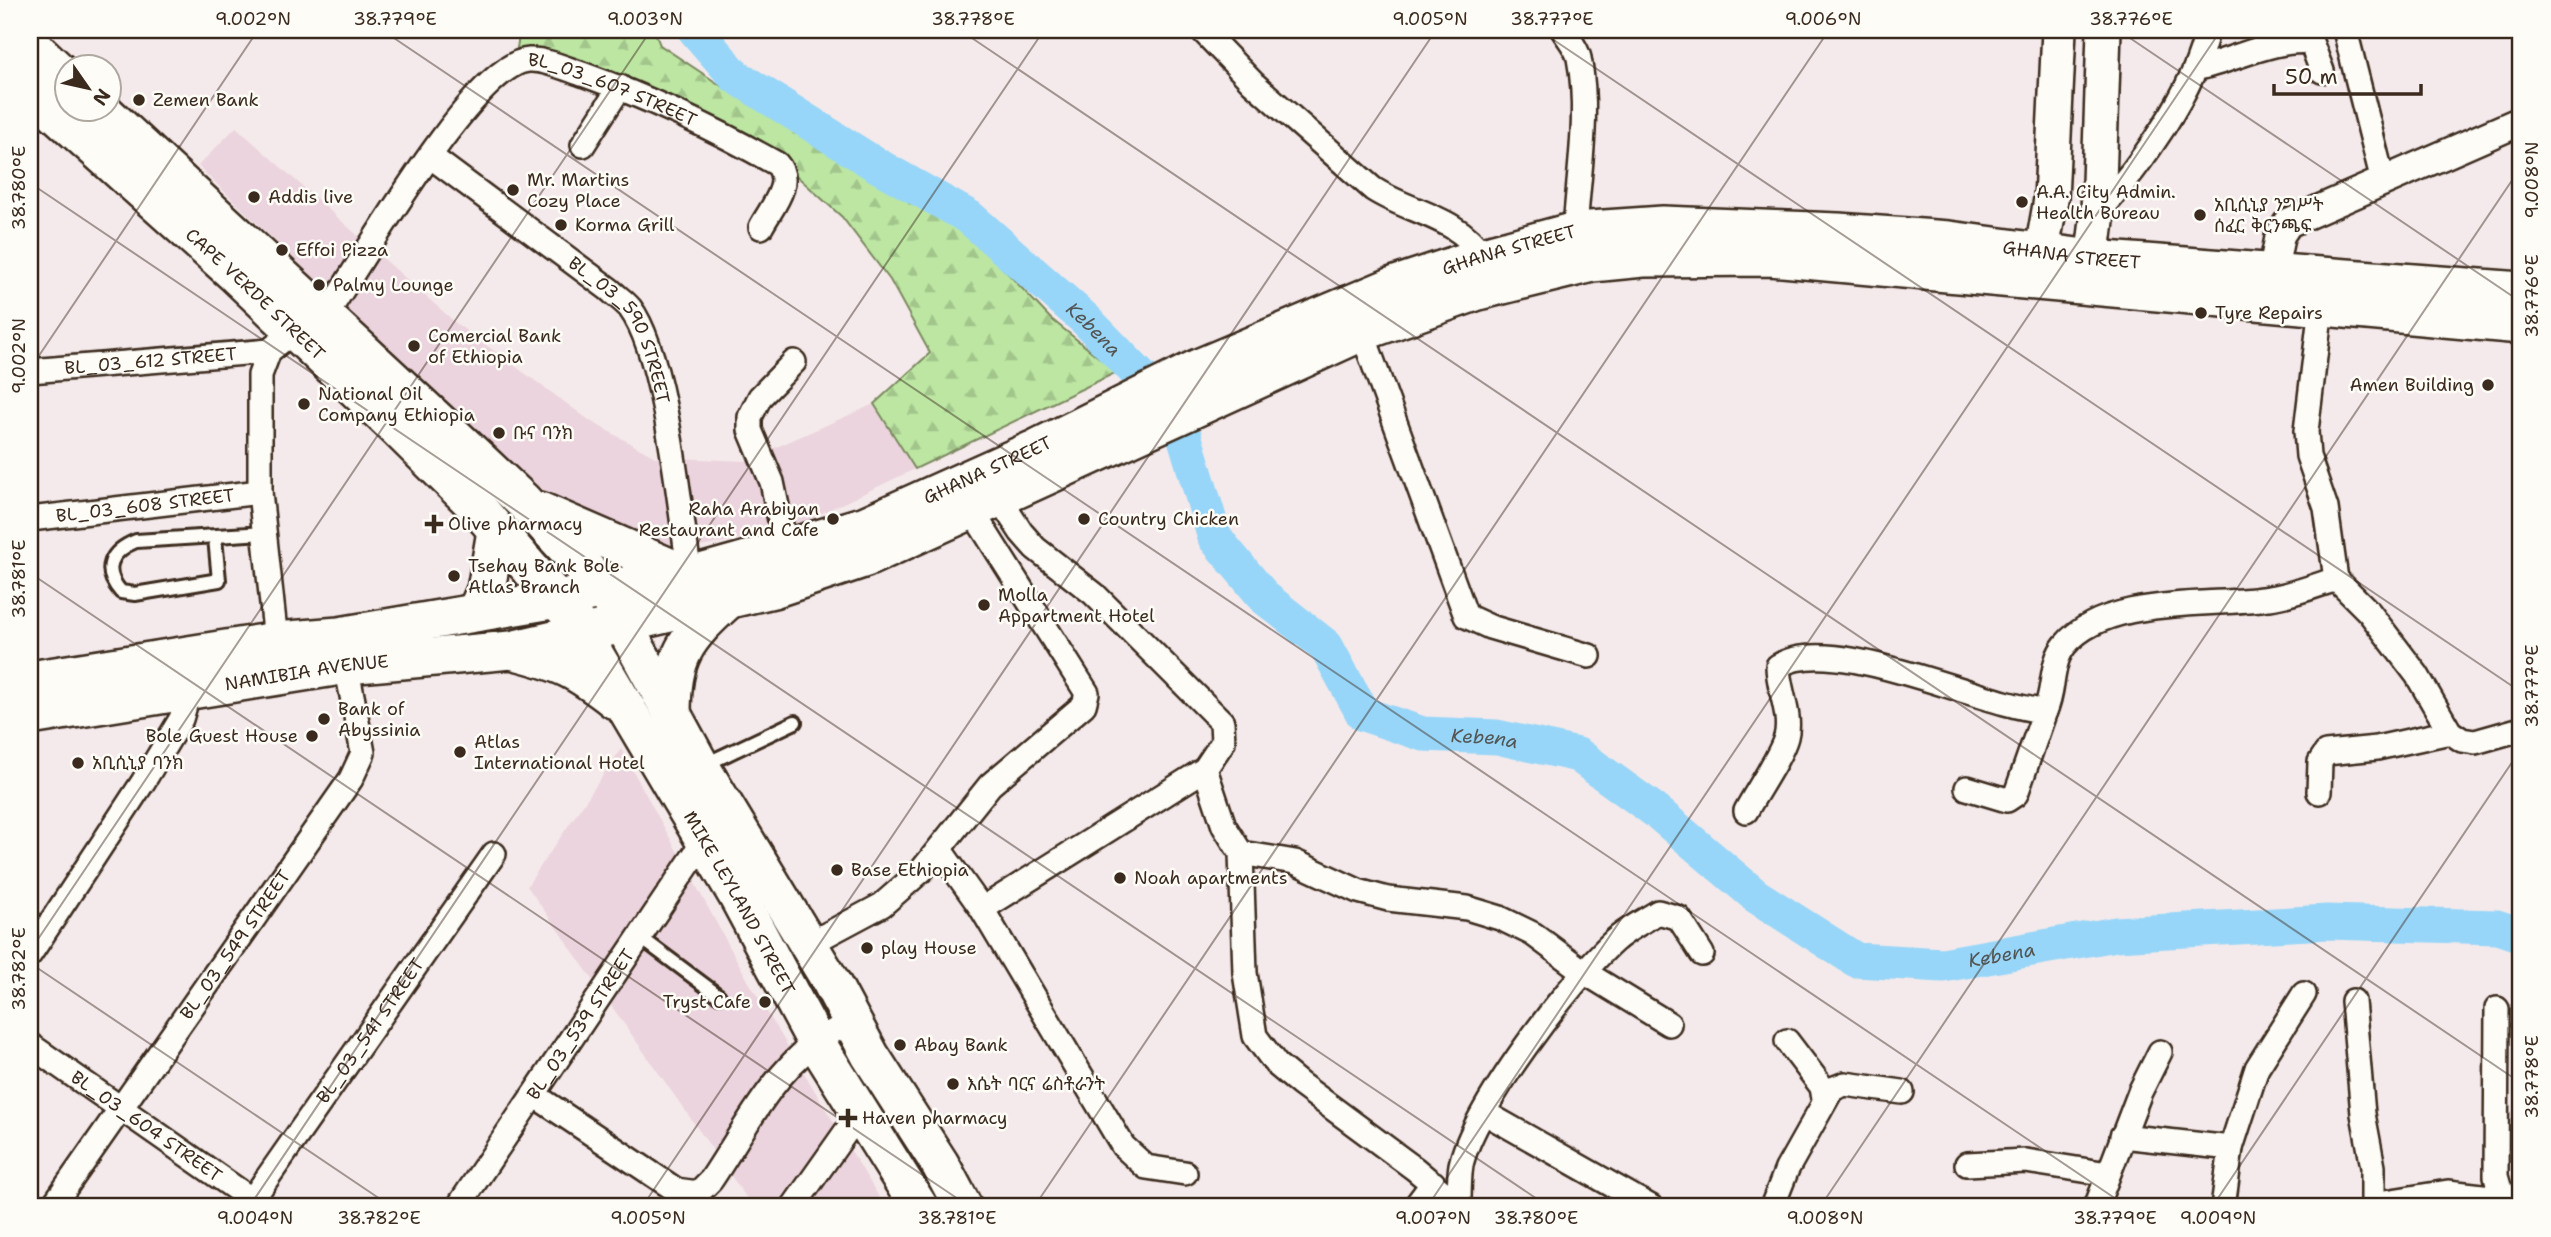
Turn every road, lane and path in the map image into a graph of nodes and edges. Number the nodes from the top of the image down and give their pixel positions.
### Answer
1 (1202, 30) edge
2 (1563, 30) edge
3 (2059, 30) edge
4 (2207, 30) edge
5 (2345, 30) edge
6 (2101, 33) edge
7 (30, 44) edge
8 (2198, 68) junction
9 (2322, 71) dead end
10 (620, 87) junction
11 (42, 93) edge
12 (2521, 121) edge
13 (112, 122) edge
14 (583, 145) dead end
15 (430, 156) junction
16 (2383, 181) junction
17 (2098, 212) junction
18 (761, 227) dead end
19 (1576, 231) junction
20 (1483, 256) junction
21 (1948, 257) junction
22 (2040, 267) junction
23 (2273, 271) junction
24 (2090, 273) junction
25 (2521, 291) edge
26 (2321, 307) junction
27 (2521, 325) edge
28 (1362, 332) junction
29 (299, 335) junction
30 (1281, 352) junction
31 (794, 362) dead end
32 (30, 371) edge
33 (1101, 435) junction
34 (260, 492) junction
35 (523, 501) junction
36 (985, 505) junction
37 (30, 519) edge
38 (496, 531) junction
39 (265, 533) junction
40 (215, 538) junction
41 (786, 549) junction
42 (690, 576) junction
43 (2336, 579) junction
44 (604, 589) junction
45 (558, 599) junction
46 (728, 600) junction
47 (476, 612) junction
48 (623, 623) junction
49 (582, 633) junction
50 (276, 641) junction
51 (343, 650) junction
52 (511, 650) junction
53 (1589, 656) dead end
54 (30, 680) edge
55 (189, 692) junction
56 (628, 710) junction
57 (2045, 710) junction
58 (672, 715) junction
59 (30, 716) edge
60 (795, 722) dead end
61 (2521, 729) edge
62 (2450, 732) junction
63 (701, 767) junction
64 (1205, 769) junction
65 (1967, 788) dead end
66 (2319, 792) dead end
67 (1745, 811) dead end
68 (704, 841) junction
69 (940, 850) junction
70 (1241, 853) junction
71 (494, 854) dead end
72 (982, 909) junction
73 (640, 937) junction
74 (809, 944) junction
75 (30, 954) edge
76 (1702, 954) dead end
77 (1584, 972) junction
78 (2304, 993) dead end
79 (719, 996) dead end
80 (2353, 1001) dead end
81 (2497, 1009) dead end
82 (852, 1021) junction
83 (1669, 1024) dead end
84 (1787, 1041) dead end
85 (816, 1042) junction
86 (30, 1045) edge
87 (2160, 1052) dead end
88 (1902, 1092) dead end
89 (534, 1095) junction
90 (1824, 1099) junction
91 (119, 1107) junction
92 (860, 1112) junction
93 (1485, 1113) junction
94 (2122, 1136) junction
95 (2231, 1148) junction
96 (1967, 1164) dead end
97 (1185, 1173) dead end
98 (2108, 1174) junction
99 (1433, 1183) junction
100 (670, 1199) edge
101 (2515, 1203) edge
102 (253, 1205) edge
103 (2373, 1205) edge
104 (52, 1207) edge
105 (458, 1207) edge
106 (793, 1207) edge
107 (919, 1207) edge
108 (963, 1207) edge
109 (1415, 1207) edge
110 (1459, 1207) edge
111 (1651, 1207) edge
112 (1772, 1207) edge
113 (2096, 1207) edge
114 (2223, 1207) edge

1 - 20 street
2 - 19 street
3 - 22 main road
4 - 8 street
5 - 16 street
6 - 17 main road
7 - 11 main road, CAPE VERDE STREET
8 - 9 street
8 - 17 street
10 - 14 street
10 - 15 street, BL_03_607 STREET
10 - 18 street, BL_03_607 STREET
11 - 29 main road, CAPE VERDE STREET
12 - 16 street
13 - 29 main road, CAPE VERDE STREET
15 - 29 street, BL_03_607 STREET
15 - 42 street, BL_03_590 STREET
16 - 23 street
17 - 24 main road
19 - 20 main road, GHANA STREET
19 - 21 main road, GHANA STREET
20 - 30 main road, GHANA STREET
21 - 22 main road, GHANA STREET
21 - 28 main road, GHANA STREET
22 - 24 main road, GHANA STREET
23 - 24 main road, GHANA STREET
23 - 25 main road, GHANA STREET
24 - 26 main road, GHANA STREET
26 - 27 main road, GHANA STREET
26 - 43 street
28 - 30 main road, GHANA STREET
28 - 53 street
29 - 32 street, BL_03_612 STREET
29 - 34 street, BL_03_607 STREET
29 - 35 main road, CAPE VERDE STREET
29 - 38 main road, CAPE VERDE STREET
30 - 33 main road, GHANA STREET
30 - 33 main road, GHANA STREET
31 - 41 street
33 - 36 main road, GHANA STREET
33 - 41 main road, GHANA STREET
34 - 37 street, BL_03_608 STREET
34 - 39 street, BL_03_607 STREET
35 - 42 main road
35 - 44 main road, CAPE VERDE STREET
36 - 46 main road, GHANA STREET
36 - 64 street
36 - 69 street
38 - 45 main road, CAPE VERDE STREET
38 - 47 main road
39 - 40 lane
39 - 50 street, BL_03_607 STREET
40 - 40 lane
41 - 42 main road, GHANA STREET
42 - 44 main road, GHANA STREET
43 - 57 street
43 - 62 street
44 - 45 main road, GHANA STREET
44 - 48 main road, CAPE VERDE STREET
45 - 47 main road, NAMIBIA AVENUE
45 - 49 main road, MIKE LEYLAND STREET
46 - 48 main road, GHANA STREET
46 - 58 main road
47 - 51 main road, NAMIBIA AVENUE
48 - 49 main road, GHANA STREET
48 - 58 main road, MIKE LEYLAND STREET
49 - 52 main road, NAMIBIA AVENUE
49 - 56 main road, MIKE LEYLAND STREET
50 - 51 main road, NAMIBIA AVENUE
50 - 54 main road, NAMIBIA AVENUE
51 - 52 main road, NAMIBIA AVENUE
51 - 55 main road, NAMIBIA AVENUE
51 - 91 street, BL_03_549 STREET
52 - 56 main road
55 - 59 main road, NAMIBIA AVENUE
55 - 75 street
56 - 68 main road, MIKE LEYLAND STREET
57 - 65 street
57 - 67 street
58 - 63 main road, MIKE LEYLAND STREET
60 - 63 lane
61 - 62 street
62 - 66 street
63 - 74 main road, MIKE LEYLAND STREET
64 - 70 street
64 - 72 street
68 - 73 street, BL_03_539 STREET
68 - 85 main road, MIKE LEYLAND STREET
69 - 72 street
69 - 74 street
70 - 77 street
70 - 99 street
71 - 102 street, BL_03_541 STREET
72 - 97 street
73 - 79 lane
73 - 89 street, BL_03_539 STREET
74 - 82 main road, MIKE LEYLAND STREET
76 - 77 street
77 - 83 street
77 - 93 street
78 - 95 street
80 - 103 street
81 - 101 street
82 - 85 street
82 - 108 main road, MIKE LEYLAND STREET
84 - 90 street
85 - 92 main road, MIKE LEYLAND STREET
85 - 100 street
86 - 91 street, BL_03_604 STREET
87 - 94 street
88 - 90 street
89 - 100 street
89 - 105 street, BL_03_539 STREET
90 - 112 street
91 - 102 street, BL_03_604 STREET
91 - 104 street, BL_03_549 STREET
92 - 106 street
92 - 107 main road, MIKE LEYLAND STREET
93 - 110 street
93 - 111 street
94 - 95 street
94 - 98 street
95 - 114 street
96 - 98 street
98 - 113 street
99 - 109 street
99 - 110 street
101 - 103 street

